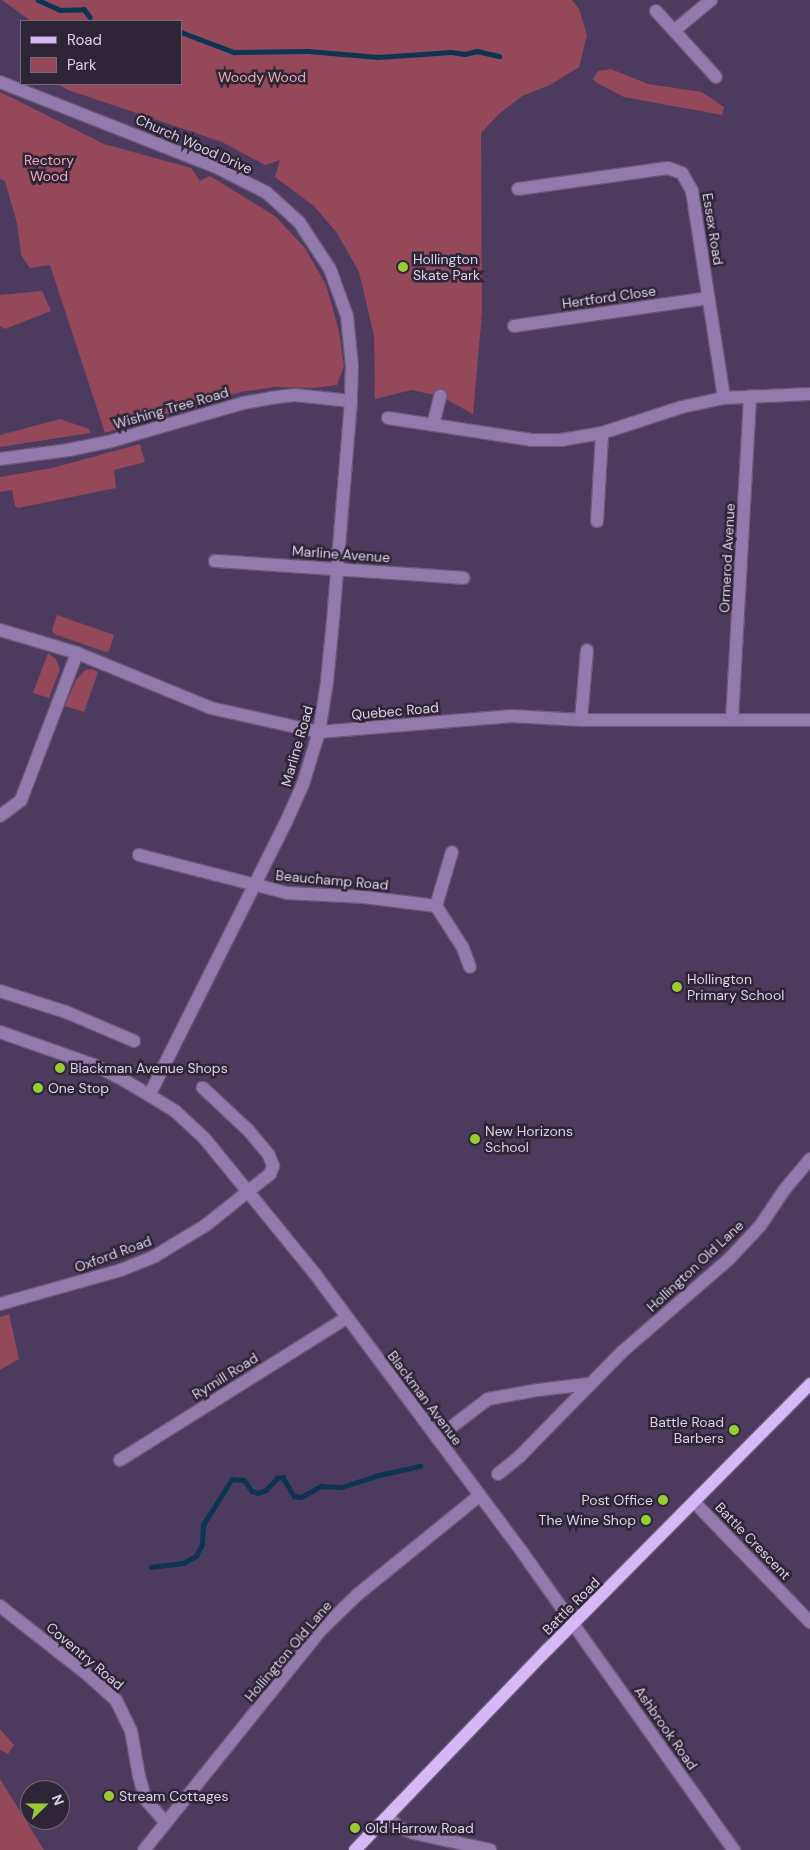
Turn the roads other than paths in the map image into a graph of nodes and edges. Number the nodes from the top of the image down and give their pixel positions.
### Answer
1 (711, 0) edge
2 (656, 11) dead end
3 (675, 30) junction
4 (716, 77) dead end
5 (0, 82) edge
6 (518, 189) dead end
7 (708, 298) junction
8 (514, 326) dead end
9 (810, 394) edge
10 (440, 396) dead end
11 (724, 398) junction
12 (750, 398) junction
13 (351, 402) junction
14 (388, 418) dead end
15 (433, 425) junction
16 (602, 433) junction
17 (0, 459) edge
18 (598, 521) dead end
19 (216, 561) dead end
20 (337, 568) junction
21 (464, 578) dead end
22 (0, 630) edge
23 (587, 650) dead end
24 (77, 653) junction
25 (580, 720) junction
26 (732, 720) junction
27 (810, 720) edge
28 (319, 732) junction
29 (0, 816) edge
30 (452, 852) dead end
31 (139, 855) dead end
32 (254, 886) junction
33 (436, 906) junction
34 (470, 967) dead end
35 (0, 991) edge
36 (0, 1032) edge
37 (134, 1041) dead end
38 (203, 1088) dead end
39 (150, 1094) junction
40 (810, 1159) edge
41 (249, 1192) junction
42 (0, 1304) edge
43 (346, 1318) junction
44 (589, 1384) junction
45 (810, 1384) edge
46 (437, 1438) junction
47 (120, 1460) dead end
48 (498, 1474) dead end
49 (479, 1496) junction
50 (694, 1502) junction
51 (0, 1606) edge
52 (810, 1622) edge
53 (574, 1624) junction
54 (388, 1817) junction
55 (166, 1823) junction
56 (144, 1850) edge
57 (354, 1850) edge
58 (490, 1850) edge
59 (734, 1850) edge

1 - 3 street
2 - 3 street
3 - 4 street
5 - 13 street, Church Wood Drive
6 - 7 street, Essex Road
7 - 8 street, Hertford Close
7 - 11 street, Essex Road
9 - 12 street
10 - 15 street
11 - 12 street
11 - 16 street
12 - 26 street, Ormerod Avenue
13 - 17 street, Wishing Tree Road
13 - 20 street, Marline Road
14 - 15 street
15 - 16 street
16 - 18 street
19 - 20 street, Marline Avenue
20 - 21 street, Marline Avenue
20 - 28 street, Marline Road
22 - 24 street, Quebec Road
23 - 25 street
24 - 28 street, Quebec Road
24 - 29 street
25 - 26 street, Quebec Road
25 - 28 street, Quebec Road
26 - 27 street, Quebec Road
28 - 32 street, Marline Road
30 - 33 street
31 - 32 street, Beauchamp Road
32 - 33 street, Beauchamp Road
32 - 39 street, Marline Road
33 - 34 street
35 - 37 street
36 - 39 street, Blackman Avenue
38 - 41 street
39 - 41 street, Blackman Avenue
40 - 44 street, Hollington Old Lane
41 - 42 street, Oxford Road
41 - 43 street, Blackman Avenue
43 - 46 street, Blackman Avenue
43 - 47 street, Rymill Road
44 - 46 street
44 - 48 street, Hollington Old Lane
45 - 50 main road, Battle Road
46 - 49 street, Blackman Avenue
49 - 53 street, Blackman Avenue
49 - 55 street, Hollington Old Lane
50 - 52 street, Battle Crescent
50 - 53 main road, Battle Road
51 - 55 street, Coventry Road
53 - 54 main road, Battle Road
53 - 59 street, Ashbrook Road
54 - 57 main road, Battle Road
54 - 58 street
55 - 56 street, Hollington Old Lane

